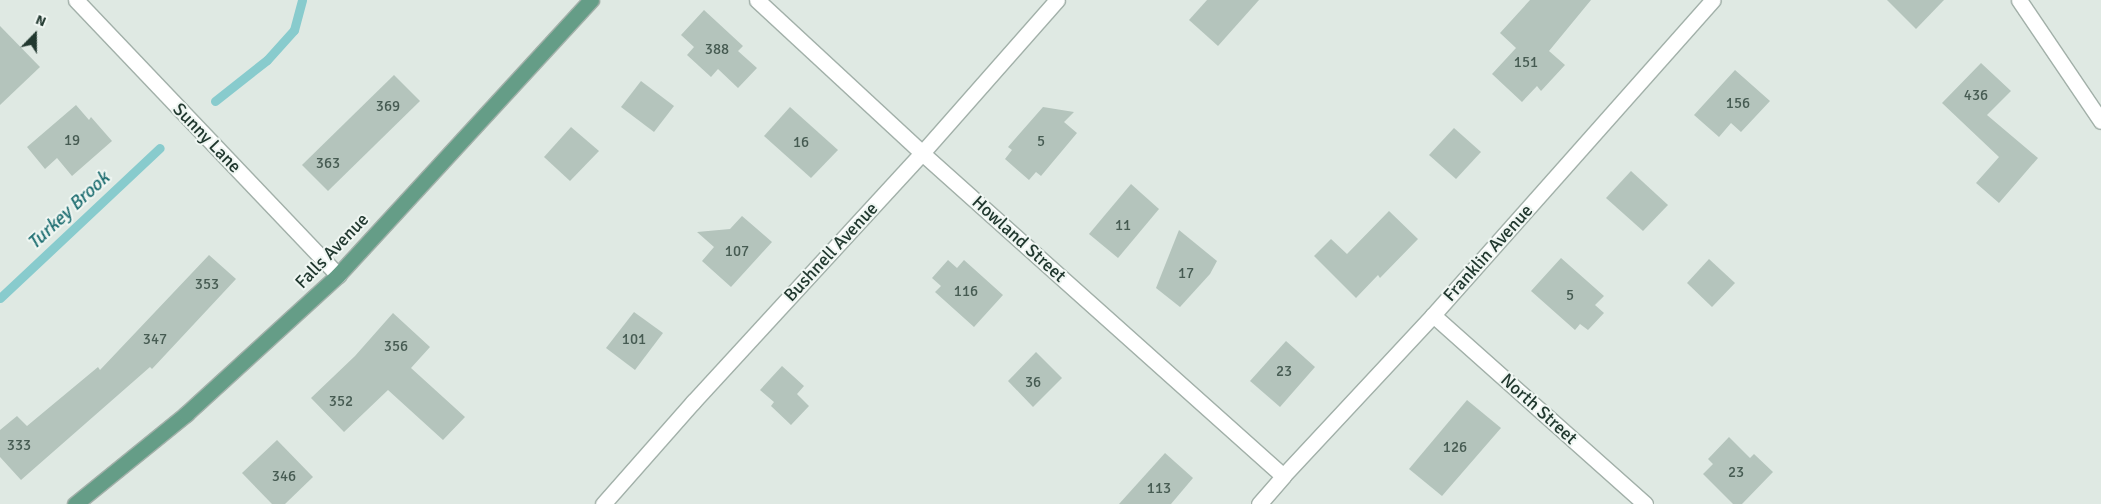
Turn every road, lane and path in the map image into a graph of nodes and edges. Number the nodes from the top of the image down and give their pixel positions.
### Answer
1 (76, 0) edge
2 (591, 0) edge
3 (757, 0) edge
4 (1057, 0) edge
5 (1713, 0) edge
6 (2019, 0) edge
7 (2101, 121) edge
8 (922, 153) junction
9 (338, 275) junction
10 (1433, 315) junction
11 (1283, 476) junction
12 (75, 504) edge
13 (603, 504) edge
14 (1260, 504) edge
15 (1645, 504) edge

1 - 9 street, Sunny Lane
2 - 9 main road, Falls Avenue
3 - 8 street, Howland Street
4 - 8 street, Bushnell Avenue
5 - 10 street, Franklin Avenue
6 - 7 street
8 - 11 street, Howland Street
8 - 13 street, Bushnell Avenue
9 - 12 main road, Falls Avenue
10 - 11 street, Franklin Avenue
10 - 15 street, North Street
11 - 14 street, Franklin Avenue

